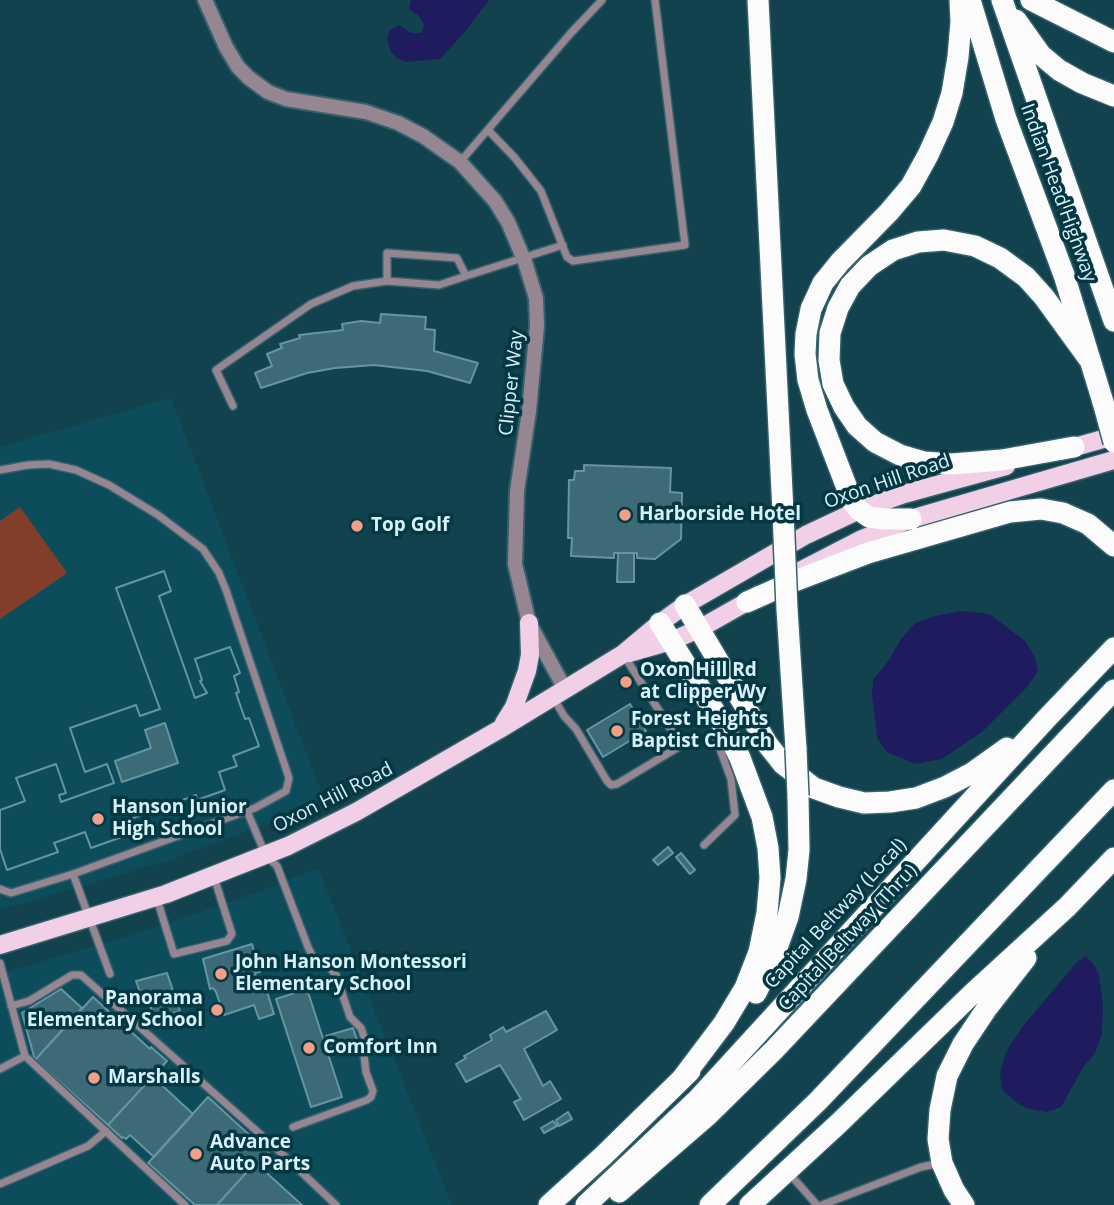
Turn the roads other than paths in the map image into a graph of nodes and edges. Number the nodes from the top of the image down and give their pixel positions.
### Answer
1 (205, 0) edge
2 (602, 0) edge
3 (655, 0) edge
4 (758, 0) edge
5 (960, 0) edge
6 (970, 0) edge
7 (1003, 0) edge
8 (1031, 0) edge
9 (1110, 40) edge
10 (1114, 96) edge
11 (489, 131) junction
12 (460, 162) junction
13 (563, 245) junction
14 (524, 258) junction
15 (466, 276) junction
16 (387, 281) junction
17 (1114, 321) edge
18 (1089, 359) junction
19 (233, 406) dead end
20 (1114, 436) edge
21 (1114, 442) edge
22 (1074, 447) junction
23 (1114, 460) edge
24 (0, 470) edge
25 (859, 510) junction
26 (911, 519) junction
27 (1114, 546) edge
28 (747, 602) junction
29 (685, 605) junction
30 (660, 622) junction
31 (529, 623) junction
32 (699, 629) junction
33 (671, 641) junction
34 (1114, 648) edge
35 (623, 654) junction
36 (1114, 690) edge
37 (559, 693) junction
38 (1047, 718) junction
39 (723, 724) junction
40 (500, 729) junction
41 (1114, 790) edge
42 (247, 811) junction
43 (704, 845) dead end
44 (266, 856) junction
45 (1114, 858) edge
46 (73, 874) junction
47 (214, 877) junction
48 (0, 889) edge
49 (157, 897) junction
50 (1067, 907) junction
51 (91, 917) junction
52 (0, 945) edge
53 (0, 963) edge
54 (110, 974) dead end
55 (11, 1006) junction
56 (24, 1056) junction
57 (0, 1069) edge
58 (681, 1080) junction
59 (293, 1127) dead end
60 (106, 1131) junction
61 (942, 1163) junction
62 (787, 1171) junction
63 (0, 1184) edge
64 (185, 1205) edge
65 (335, 1205) edge
66 (549, 1205) edge
67 (586, 1205) edge
68 (603, 1205) edge
69 (710, 1205) edge
70 (750, 1205) edge
71 (820, 1205) edge
72 (964, 1205) edge

1 - 12 street, Clipper Way
2 - 11 lane
3 - 13 lane
4 - 58 highway, bridge
5 - 25 highway
6 - 18 highway, Indian Head Highway
7 - 10 highway
7 - 17 highway, Indian Head Highway
8 - 9 highway
11 - 12 lane
11 - 13 lane
12 - 14 street, Clipper Way
13 - 14 lane
14 - 15 lane
14 - 31 street, Clipper Way
15 - 16 lane
15 - 16 lane
16 - 19 lane
18 - 21 highway, Indian Head Highway, bridge
18 - 22 highway
20 - 22 main road, Oxon Hill Road
22 - 25 main road, Oxon Hill Road
23 - 26 main road, Oxon Hill Road
24 - 42 lane
25 - 26 highway
25 - 29 main road, Oxon Hill Road
26 - 28 main road, Oxon Hill Road
27 - 28 highway
28 - 32 main road, Oxon Hill Road
29 - 30 main road, Oxon Hill Road
29 - 32 highway
30 - 33 highway
30 - 35 main road, Oxon Hill Road
31 - 37 street, Clipper Way
31 - 40 main road
32 - 33 main road, Oxon Hill Road
32 - 38 highway
33 - 35 main road, Oxon Hill Road
33 - 39 highway
34 - 38 highway, Capital Beltway (Local)
35 - 37 main road, Oxon Hill Road
35 - 37 lane
36 - 68 highway, Capital Beltway (Thru)
37 - 40 main road, Oxon Hill Road
38 - 67 highway, Capital Beltway (Local)
39 - 43 lane
39 - 58 highway
40 - 44 main road, Oxon Hill Road
41 - 69 highway
42 - 44 lane
42 - 46 lane
44 - 47 main road, Oxon Hill Road
44 - 59 lane
45 - 50 highway
46 - 48 lane
46 - 51 lane
47 - 49 main road, Oxon Hill Road
47 - 49 lane
49 - 51 main road, Oxon Hill Road
50 - 61 highway
50 - 62 highway
51 - 52 main road, Oxon Hill Road
51 - 54 lane
53 - 55 lane
55 - 56 lane
55 - 65 lane
56 - 57 lane
56 - 60 lane
58 - 66 highway
60 - 63 lane
60 - 64 lane
61 - 71 lane
61 - 72 highway
62 - 70 highway
62 - 71 lane

